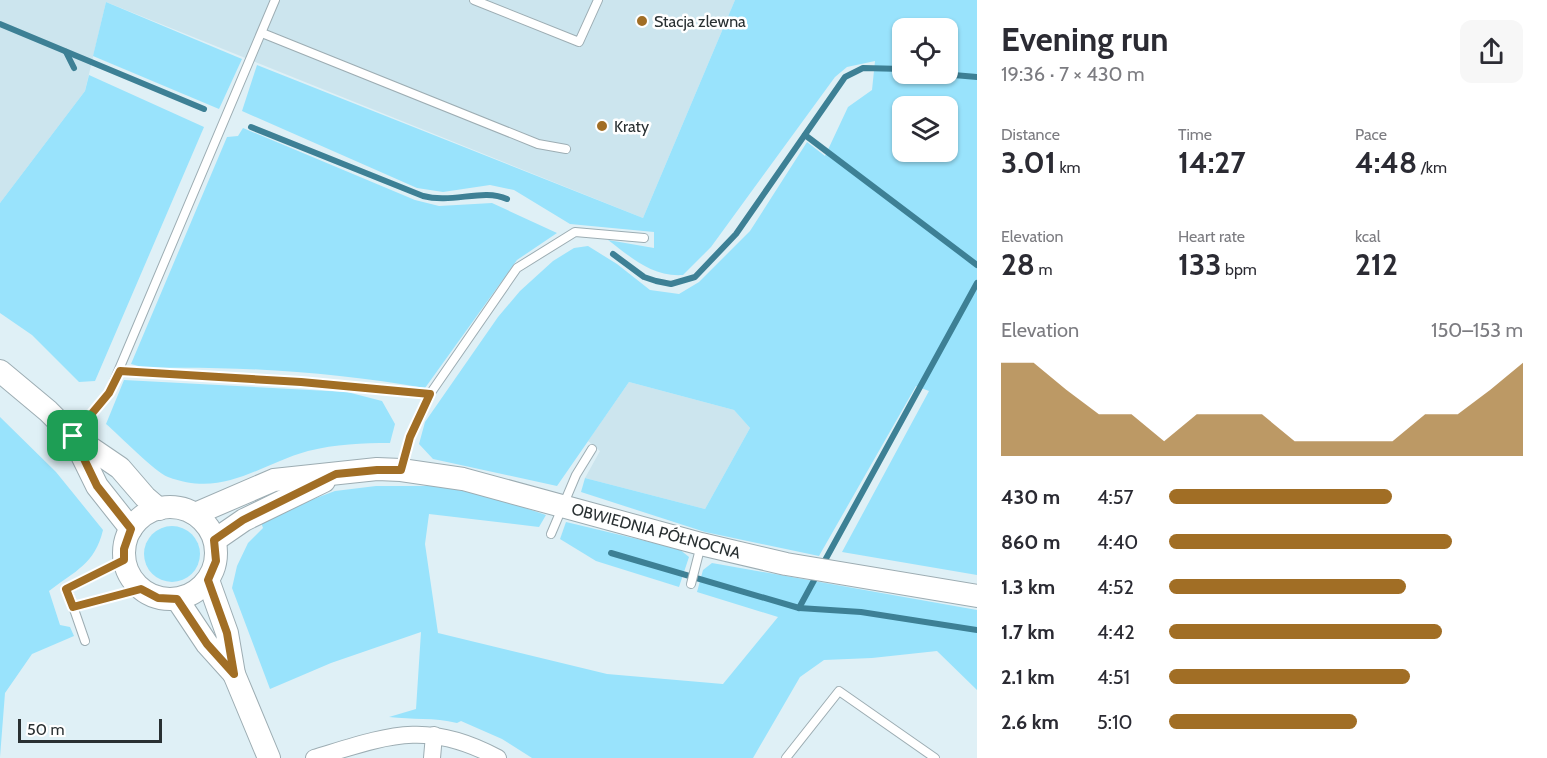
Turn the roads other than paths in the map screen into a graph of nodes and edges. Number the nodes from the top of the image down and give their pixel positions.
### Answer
1 (275, 0) edge
2 (474, 0) edge
3 (598, 0) edge
4 (262, 33) junction
5 (567, 149) dead end
6 (644, 238) dead end
7 (0, 371) edge
8 (120, 371) junction
9 (430, 394) junction
10 (73, 436) junction
11 (592, 449) dead end
12 (401, 470) junction
13 (336, 474) junction
14 (561, 506) junction
15 (159, 509) junction
16 (195, 514) junction
17 (131, 529) junction
18 (550, 534) dead end
19 (214, 540) junction
20 (702, 544) junction
21 (124, 560) junction
22 (208, 580) junction
23 (690, 584) dead end
24 (141, 589) junction
25 (977, 596) edge
26 (177, 599) junction
27 (73, 607) junction
28 (85, 641) dead end
29 (234, 674) junction
30 (434, 735) junction
31 (269, 758) edge
32 (314, 758) edge
33 (432, 758) edge
34 (498, 758) edge
35 (786, 758) edge
36 (935, 758) edge

1 - 4 lane
2 - 3 lane
4 - 5 lane
4 - 8 lane
6 - 9 lane
7 - 10 main road
8 - 9 lane
8 - 10 lane
9 - 12 lane
10 - 15 main road
10 - 17 main road
11 - 14 lane
12 - 13 main road, OBWIEDNIA PÓŁNOCNA
12 - 14 main road, OBWIEDNIA PÓŁNOCNA
13 - 16 main road, OBWIEDNIA PÓŁNOCNA
13 - 19 main road, OBWIEDNIA PÓŁNOCNA
14 - 18 lane
14 - 20 main road, OBWIEDNIA PÓŁNOCNA
15 - 16 main road
15 - 17 main road
16 - 19 main road
17 - 21 main road
19 - 22 main road
20 - 23 lane
20 - 25 main road, OBWIEDNIA PÓŁNOCNA
21 - 24 main road
21 - 27 lane
22 - 26 main road
22 - 29 main road
24 - 26 main road
24 - 27 lane
26 - 29 main road
27 - 28 lane
29 - 31 main road
30 - 32 street
30 - 33 street
30 - 34 street
35 - 36 lane

